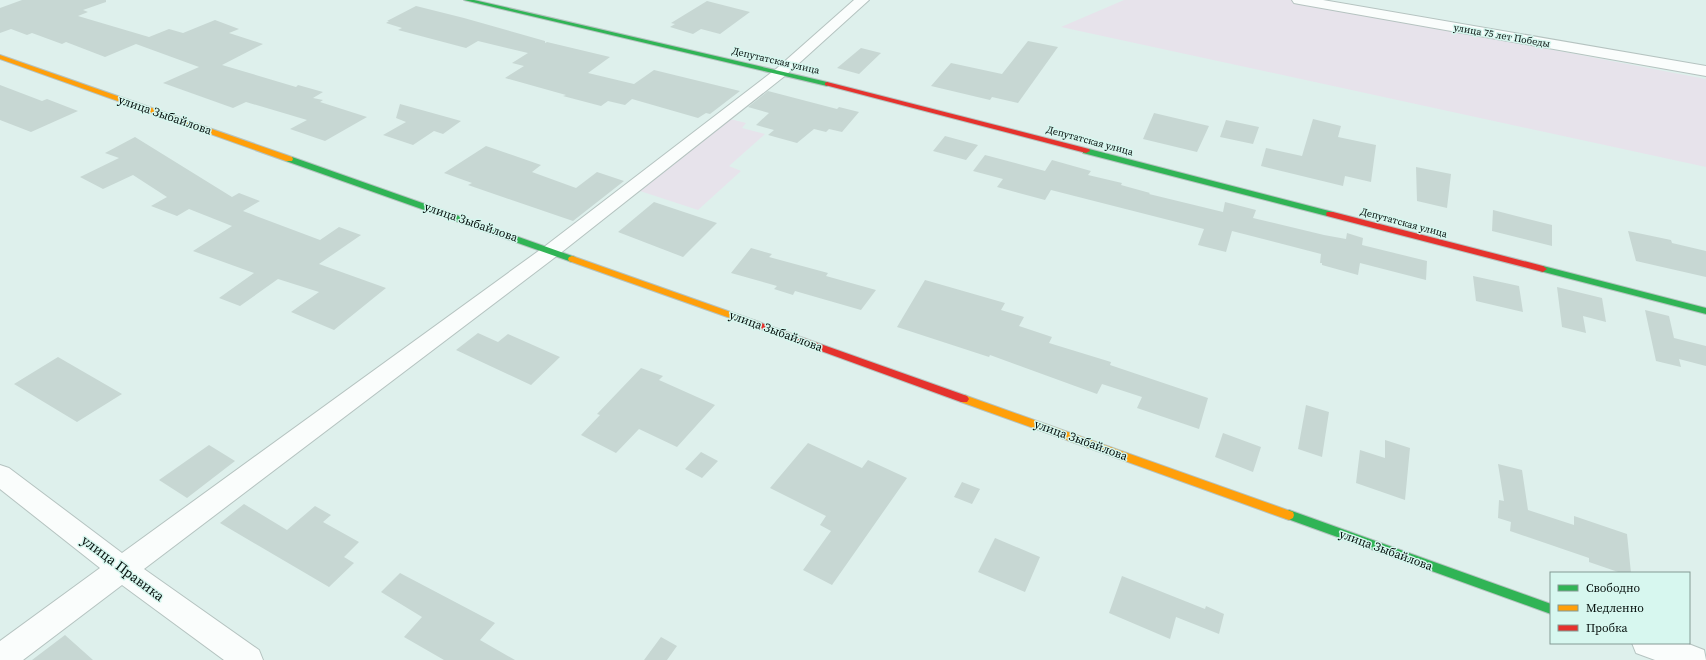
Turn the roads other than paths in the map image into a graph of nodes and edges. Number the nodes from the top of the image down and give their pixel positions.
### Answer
1 (467, 0) edge
2 (862, 0) edge
3 (1299, 0) edge
4 (0, 57) edge
5 (1706, 71) edge
6 (781, 72) junction
7 (551, 251) junction
8 (1706, 312) edge
9 (0, 475) edge
10 (121, 568) junction
11 (1550, 608) edge
12 (1650, 644) edge
13 (0, 659) edge
14 (248, 660) edge
15 (1693, 660) edge

1 - 6 street, Депутатская улица
2 - 6 street
3 - 5 street, улица 75 лет Победы
4 - 7 street, улица Зыбайлова
6 - 7 street
6 - 8 street, Депутатская улица
7 - 10 street
7 - 11 street, улица Зыбайлова
9 - 10 street, улица Правика
10 - 13 street
10 - 14 street, улица Правика
12 - 15 street

